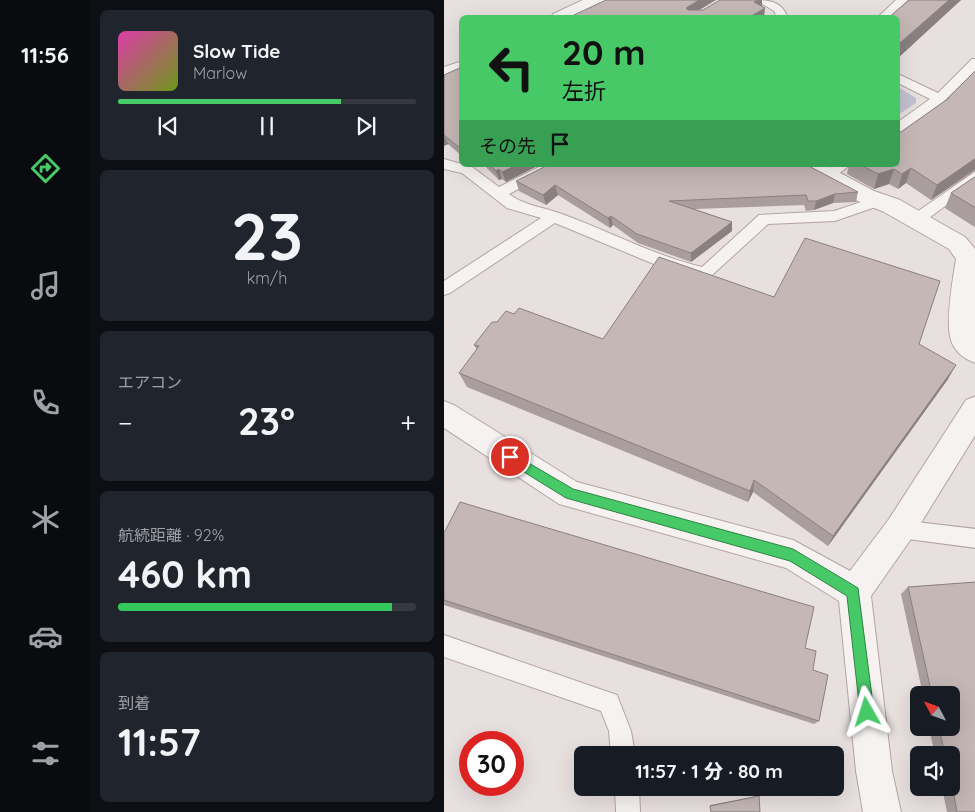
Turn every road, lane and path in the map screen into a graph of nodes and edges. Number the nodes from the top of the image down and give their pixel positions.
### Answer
1 (548, 0) edge
2 (597, 0) edge
3 (761, 0) edge
4 (904, 0) edge
5 (556, 15) edge
6 (564, 15) edge
7 (782, 15) edge
8 (886, 15) edge
9 (975, 62) edge
10 (459, 69) edge
11 (444, 74) edge
12 (900, 79) edge
13 (939, 99) junction
14 (900, 127) edge
15 (444, 164) edge
16 (550, 167) edge
17 (826, 168) edge
18 (975, 175) edge
19 (498, 194) junction
20 (879, 200) junction
21 (554, 217) junction
22 (916, 220) junction
23 (970, 274) edge
24 (444, 289) edge
25 (975, 353) edge
26 (975, 408) edge
27 (444, 414) edge
28 (900, 529) junction
29 (975, 539) edge
30 (854, 592) junction
31 (444, 646) edge
32 (622, 746) edge
33 (627, 796) edge
34 (628, 812) edge
35 (882, 812) edge

1 - 5 street
2 - 6 street
3 - 7 lane
4 - 8 lane
9 - 13 lane
10 - 11 street
12 - 13 lane
13 - 14 lane
15 - 19 lane
16 - 19 lane
17 - 20 street
18 - 22 lane
19 - 21 lane
20 - 21 lane
20 - 22 street
21 - 24 lane
22 - 23 street
23 - 25 street
26 - 28 street
27 - 30 street
28 - 29 lane
28 - 30 street
30 - 35 street
31 - 32 lane
33 - 34 lane

